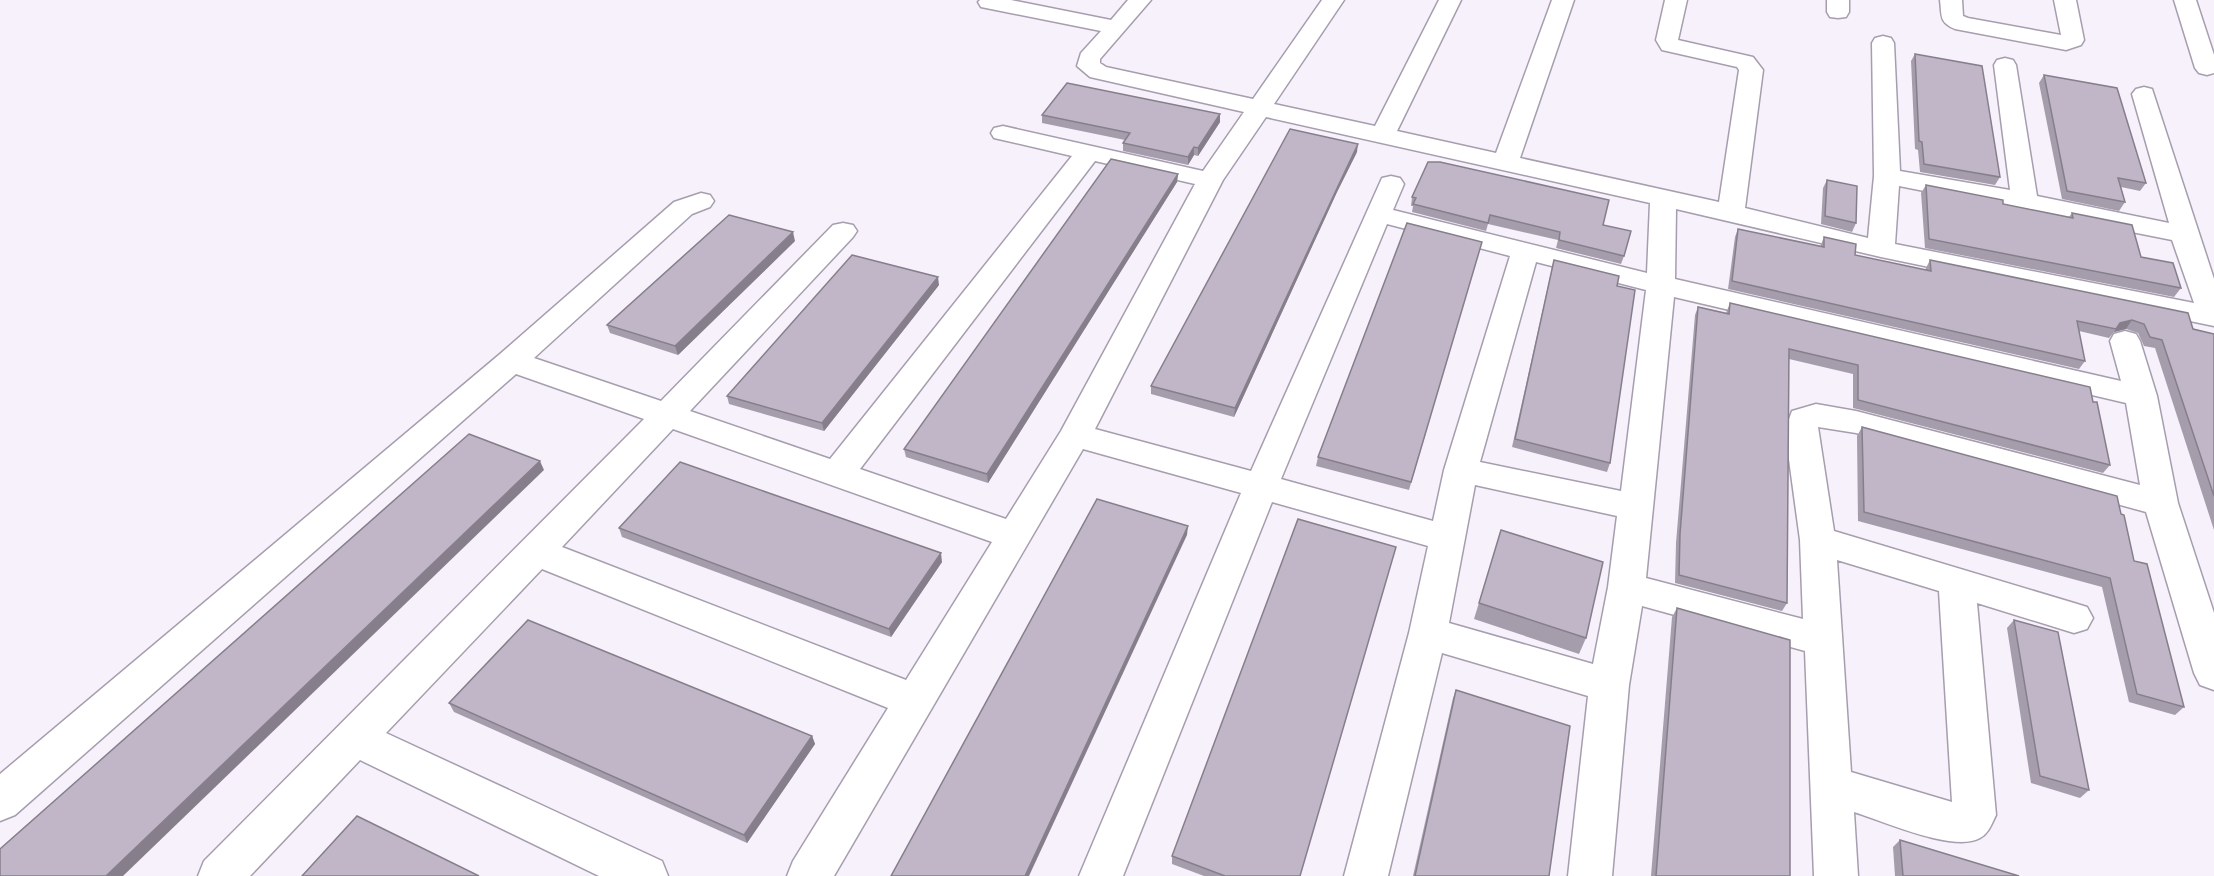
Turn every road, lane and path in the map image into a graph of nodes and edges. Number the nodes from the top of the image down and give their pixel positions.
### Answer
1 (1140, 0) edge
2 (1333, 0) edge
3 (1450, 0) edge
4 (1563, 0) edge
5 (1676, 0) edge
6 (1951, 0) edge
7 (2065, 0) edge
8 (989, 2) dead end
9 (2192, 4) edge
10 (1117, 28) junction
11 (1883, 43) dead end
12 (2207, 55) edge
13 (2005, 65) dead end
14 (2144, 94) dead end
15 (1260, 109) junction
16 (1003, 133) dead end
17 (1383, 135) junction
18 (1089, 152) junction
19 (1506, 162) junction
20 (1887, 176) junction
21 (1210, 180) junction
22 (1390, 184) dead end
23 (1663, 199) junction
24 (701, 201) dead end
25 (2025, 201) junction
26 (1731, 213) junction
27 (1378, 214) junction
28 (843, 231) dead end
29 (2184, 234) junction
30 (1881, 249) junction
31 (1525, 252) junction
32 (1661, 285) junction
33 (2214, 317) edge
34 (2125, 341) dead end
35 (511, 361) junction
36 (2141, 396) junction
37 (668, 414) junction
38 (1075, 435) junction
39 (1461, 470) junction
40 (837, 474) junction
41 (1261, 486) junction
42 (2161, 503) junction
43 (1637, 507) junction
44 (1015, 536) junction
45 (1447, 538) junction
46 (1818, 540) junction
47 (536, 552) junction
48 (1957, 582) junction
49 (1627, 586) junction
50 (2074, 618) dead end
51 (1428, 633) junction
52 (1821, 639) junction
53 (2214, 673) edge
54 (1609, 685) junction
55 (915, 701) junction
56 (353, 737) junction
57 (1831, 785) junction
58 (0, 801) edge
59 (220, 876) edge
60 (646, 876) edge
61 (809, 876) edge
62 (1101, 876) edge
63 (1366, 876) edge
64 (1590, 876) edge
65 (1836, 876) edge

1 - 10 street
2 - 15 street
3 - 17 street
4 - 19 street
5 - 26 street
6 - 7 street
8 - 10 street
9 - 12 street
10 - 15 street
11 - 20 street
13 - 25 street
14 - 29 street
15 - 17 street
15 - 21 street
16 - 18 street
17 - 19 street
18 - 21 street
18 - 40 street
19 - 23 street
20 - 25 street
20 - 30 street
21 - 38 street
22 - 27 street
23 - 26 street
23 - 32 street
24 - 35 street
25 - 29 street
26 - 30 street
27 - 31 street
27 - 41 street
28 - 37 street
29 - 33 street
30 - 33 street
31 - 32 street
31 - 39 street
32 - 36 street
32 - 43 street
34 - 36 street
35 - 37 street
35 - 58 street
36 - 42 street
37 - 40 street
37 - 47 street
38 - 41 street
38 - 44 street
39 - 43 street
39 - 45 street
40 - 44 street
41 - 45 street
41 - 62 street
42 - 46 street
42 - 53 street
43 - 49 street
44 - 55 street
45 - 51 street
46 - 48 street
46 - 52 street
47 - 55 street
47 - 56 street
48 - 50 street
48 - 57 street
49 - 52 street
49 - 54 street
51 - 54 street
51 - 63 street
52 - 57 street
54 - 64 street
55 - 61 street
56 - 59 street
56 - 60 street
57 - 65 street

